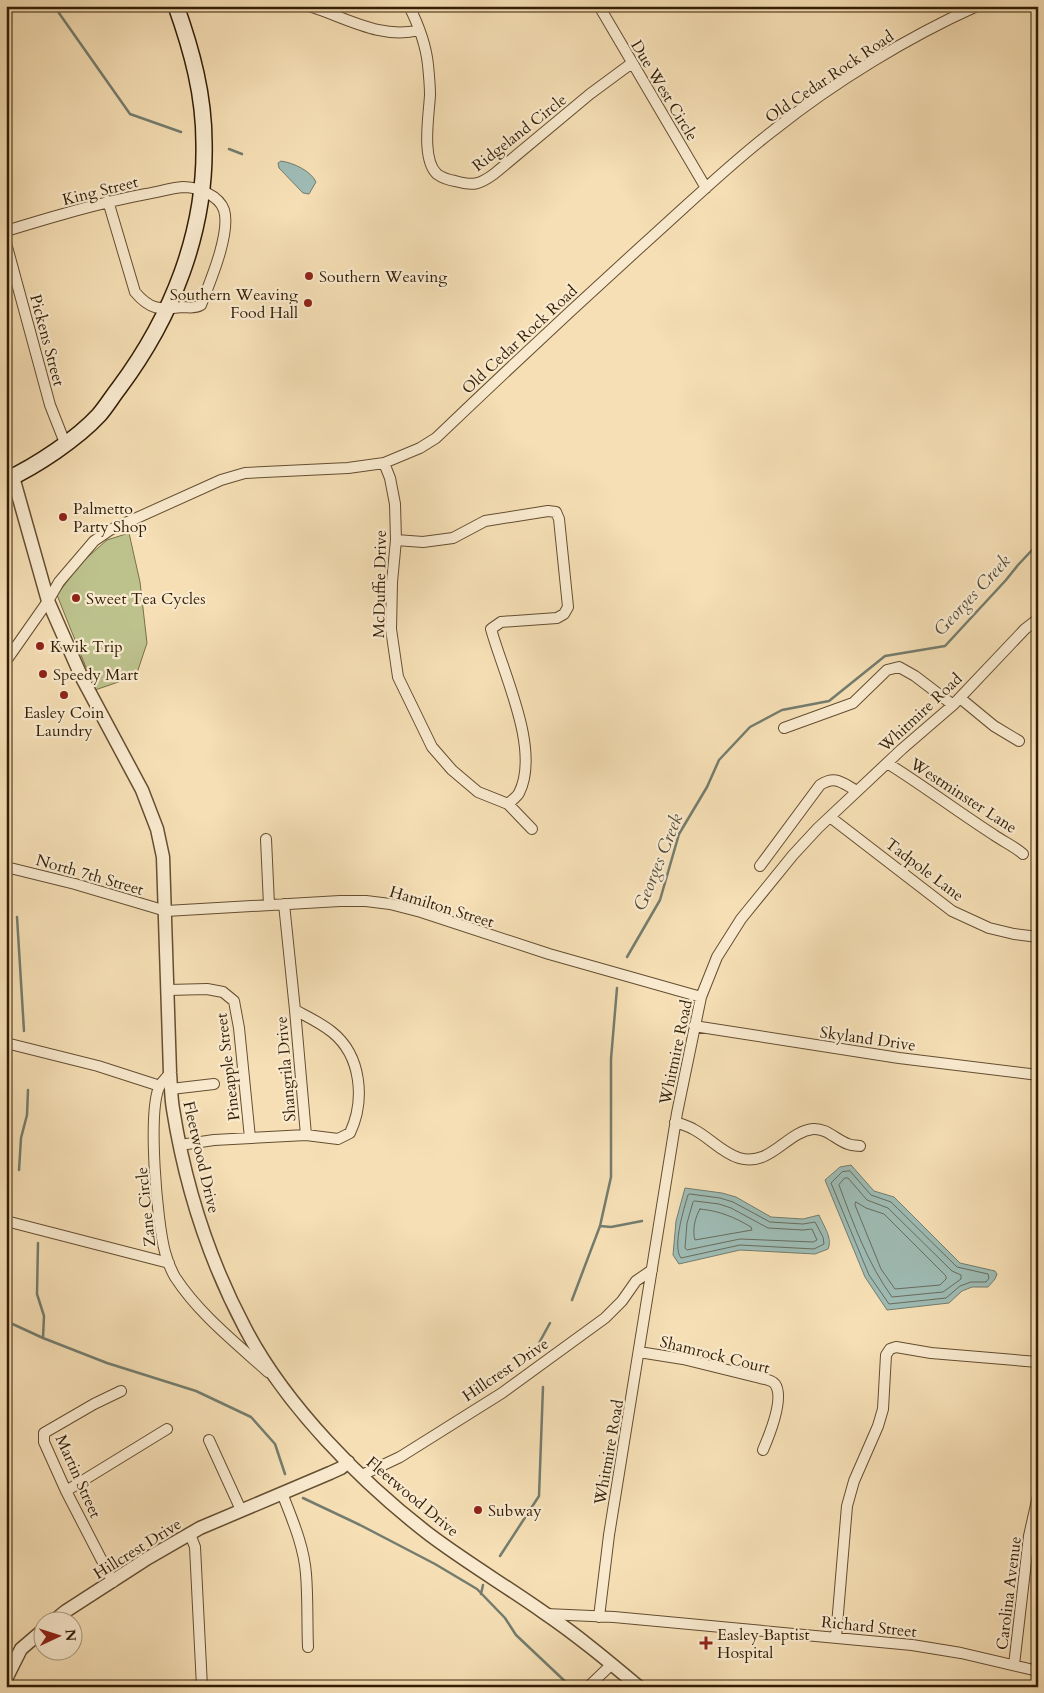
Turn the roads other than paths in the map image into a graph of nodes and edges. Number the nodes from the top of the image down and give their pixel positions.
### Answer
1 (176, 6) edge
2 (309, 6) edge
3 (409, 6) edge
4 (599, 6) edge
5 (978, 6) edge
6 (419, 30) junction
7 (632, 63) junction
8 (706, 188) junction
9 (201, 190) junction
10 (108, 201) junction
11 (6, 231) edge
12 (6, 243) edge
13 (167, 310) junction
14 (65, 444) junction
15 (384, 463) junction
16 (10, 478) edge
17 (396, 540) junction
18 (48, 601) junction
19 (1038, 619) edge
20 (6, 661) edge
21 (957, 702) junction
22 (784, 728) dead end
23 (1019, 741) dead end
24 (887, 763) junction
25 (857, 791) junction
26 (508, 804) junction
27 (830, 816) junction
28 (532, 829) dead end
29 (266, 839) dead end
30 (1023, 854) dead end
31 (760, 866) dead end
32 (6, 867) edge
33 (284, 904) junction
34 (269, 906) junction
35 (166, 911) junction
36 (1038, 937) edge
37 (168, 990) junction
38 (701, 997) junction
39 (295, 1010) junction
40 (694, 1026) junction
41 (6, 1043) edge
42 (1038, 1075) edge
43 (214, 1084) dead end
44 (166, 1087) junction
45 (675, 1122) junction
46 (306, 1135) junction
47 (250, 1138) junction
48 (180, 1144) junction
49 (860, 1146) dead end
50 (6, 1221) edge
51 (170, 1263) junction
52 (652, 1270) junction
53 (639, 1352) junction
54 (1038, 1362) edge
55 (283, 1386) junction
56 (121, 1391) dead end
57 (167, 1429) dead end
58 (209, 1440) dead end
59 (763, 1450) dead end
60 (348, 1462) junction
61 (362, 1475) junction
62 (66, 1491) junction
63 (282, 1493) junction
64 (1038, 1496) edge
65 (241, 1510) junction
66 (190, 1534) junction
67 (113, 1582) junction
68 (68, 1610) edge
69 (546, 1614) junction
70 (598, 1617) junction
71 (836, 1637) junction
72 (32, 1640) edge
73 (308, 1648) dead end
74 (612, 1664) junction
75 (1014, 1665) junction
76 (1038, 1671) edge
77 (6, 1679) edge
78 (202, 1687) edge
79 (588, 1687) edge
80 (639, 1687) edge

1 - 9 main road
2 - 6 street
3 - 6 street, Ridgeland Circle
4 - 7 street, Due West Circle
5 - 8 street, Old Cedar Rock Road
6 - 7 street, Ridgeland Circle
7 - 8 street, Due West Circle
8 - 15 street, Old Cedar Rock Road
9 - 10 street, King Street
9 - 13 main road
9 - 13 street
10 - 11 street, King Street
10 - 13 street
12 - 14 street, Pickens Street
13 - 14 main road
14 - 16 main road
15 - 17 street, McDuffie Drive
15 - 18 street, Old Cedar Rock Road
16 - 18 street, Fleetwood Drive
17 - 26 street, McDuffie Drive
17 - 26 street
18 - 20 street, Old Cedar Rock Road
18 - 35 street, Fleetwood Drive
19 - 21 street, Whitmire Road
21 - 22 street
21 - 23 street
21 - 24 street, Whitmire Road
24 - 25 street, Whitmire Road
24 - 30 street, Westminster Lane
25 - 27 street, Whitmire Road
25 - 31 street
26 - 28 street, McDuffie Drive
27 - 36 street, Tadpole Lane
27 - 38 street, Whitmire Road
29 - 34 street
32 - 35 street, North 7th Street
33 - 34 street, Hamilton Street
33 - 38 street, Hamilton Street
33 - 39 street, Shangrila Drive
34 - 35 street, Hamilton Street
35 - 37 street, Fleetwood Drive
37 - 44 street, Fleetwood Drive
37 - 47 street, Pineapple Street
38 - 40 street, Whitmire Road
39 - 46 street, Shangrila Drive
39 - 46 street
40 - 42 street, Skyland Drive
40 - 45 street, Whitmire Road
41 - 44 street
43 - 44 street
44 - 48 street, Fleetwood Drive
44 - 51 street, Zane Circle
45 - 49 street
45 - 52 street, Whitmire Road
46 - 47 street, Shangrila Drive
47 - 48 street, Shangrila Drive
48 - 55 street, Fleetwood Drive
50 - 51 street
51 - 55 street, Zane Circle
52 - 53 street, Whitmire Road
52 - 61 street, Hillcrest Drive
53 - 59 street, Shamrock Court
53 - 70 street, Whitmire Road
54 - 71 street
55 - 60 street, Fleetwood Drive
56 - 62 street, Martin Street
57 - 62 street
58 - 65 street
60 - 61 street, Fleetwood Drive
60 - 63 street, Hillcrest Drive
61 - 69 street, Fleetwood Drive
62 - 67 street, Martin Street
63 - 65 street, Hillcrest Drive
63 - 73 street
64 - 75 street, Carolina Avenue
65 - 66 street, Hillcrest Drive
66 - 67 street, Hillcrest Drive
66 - 78 street
67 - 68 street, Hillcrest Drive
69 - 70 street, Richard Street
69 - 74 street, Fleetwood Drive
70 - 71 street, Richard Street
71 - 75 street, Richard Street
72 - 77 street
74 - 79 street
74 - 80 street, Fleetwood Drive
75 - 76 street, Richard Street

